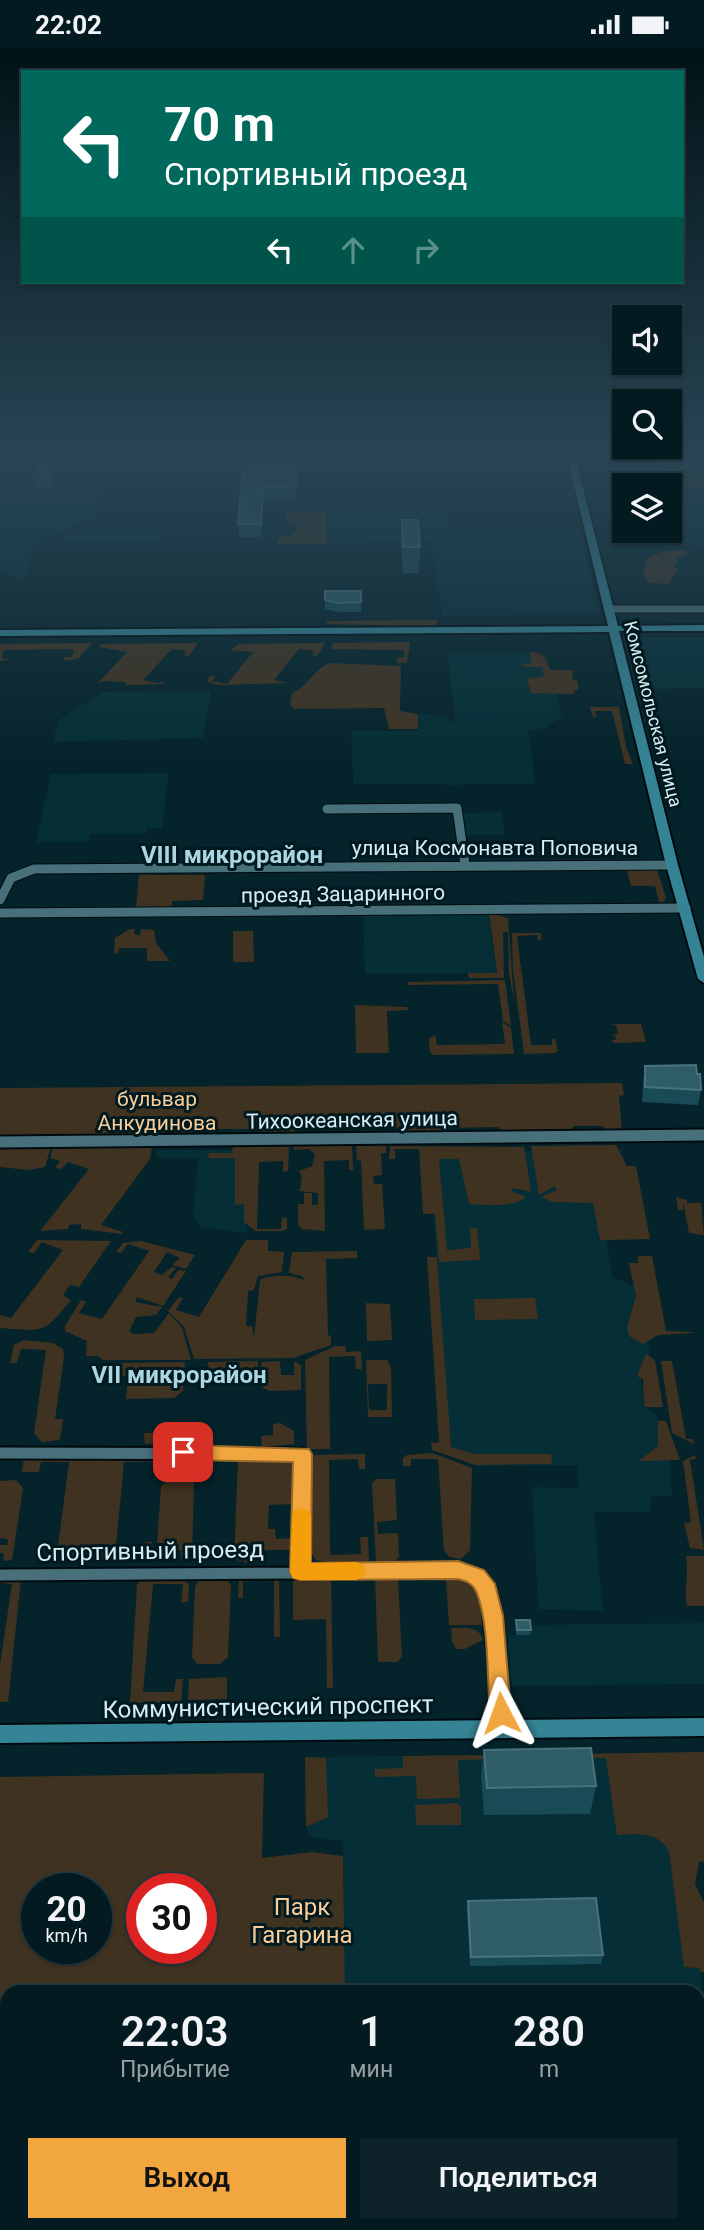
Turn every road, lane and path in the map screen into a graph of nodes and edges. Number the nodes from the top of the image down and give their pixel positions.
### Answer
1 (597, 559) edge
2 (610, 609) junction
3 (704, 609) edge
4 (614, 628) junction
5 (704, 628) edge
6 (0, 633) edge
7 (327, 809) dead end
8 (465, 865) junction
9 (672, 865) junction
10 (0, 900) edge
11 (686, 908) junction
12 (0, 913) edge
13 (704, 978) edge
14 (704, 1135) edge
15 (0, 1142) edge
16 (0, 1453) edge
17 (300, 1572) junction
18 (0, 1575) edge
19 (704, 1727) edge
20 (502, 1729) junction
21 (0, 1734) edge

1 - 2 main road, Комсомольская улица
2 - 3 street
2 - 4 main road, Комсомольская улица
4 - 5 main road
4 - 6 main road
4 - 9 main road, Комсомольская улица
7 - 8 street
8 - 9 street, улица Космонавта Поповича
8 - 10 street, улица Космонавта Поповича
9 - 11 main road, Комсомольская улица
11 - 12 street, проезд Зацаринного
11 - 13 main road, Комсомольская улица
14 - 15 street, Тихоокеанская улица
16 - 17 street
17 - 18 street, Спортивный проезд
17 - 20 street, Спортивный проезд
19 - 20 main road, Коммунистический проспект
20 - 21 main road, Коммунистический проспект

